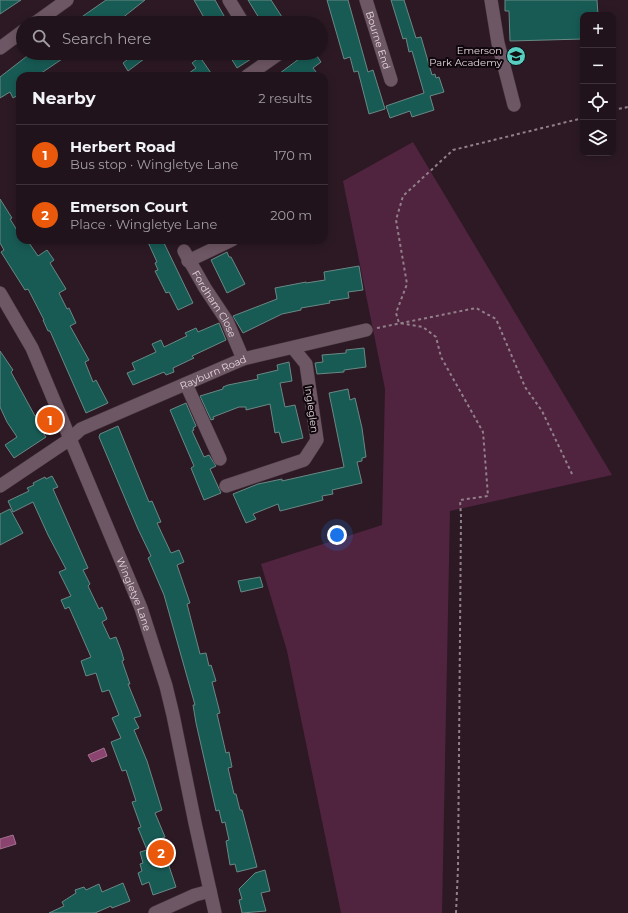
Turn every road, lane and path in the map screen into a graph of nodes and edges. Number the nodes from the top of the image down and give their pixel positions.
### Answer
1 (67, 0) edge
2 (229, 0) edge
3 (366, 0) edge
4 (491, 0) edge
5 (45, 16) edge
6 (239, 16) edge
7 (16, 36) edge
8 (0, 48) edge
9 (262, 60) edge
10 (252, 72) edge
11 (390, 80) dead end
12 (514, 105) dead end
13 (628, 107) edge
14 (616, 109) edge
15 (580, 119) edge
16 (220, 244) edge
17 (0, 293) edge
18 (400, 323) junction
19 (366, 330) joint
20 (293, 348) junction
21 (243, 359) junction
22 (186, 384) junction
23 (70, 439) junction
24 (220, 459) dead end
25 (573, 476) dead end
26 (0, 486) edge
27 (226, 486) dead end
28 (210, 891) junction
29 (155, 913) edge
30 (215, 913) edge
31 (456, 913) edge

1 - 5 street
2 - 6 street
3 - 11 street, Bourne End
4 - 12 street
7 - 8 street
9 - 10 street
13 - 14 path
15 - 18 path
16 - 21 street, Fordham Close
17 - 23 street, Wingletye Lane
18 - 19 path
18 - 25 path
18 - 31 path
19 - 20 street, Rayburn Road
20 - 21 street, Rayburn Road
20 - 27 street, Ingleglen
21 - 22 street, Rayburn Road
22 - 23 street, Rayburn Road
22 - 24 street
23 - 26 street, Rayburn Road
23 - 28 street, Wingletye Lane
28 - 29 street
28 - 30 street, Wingletye Lane

